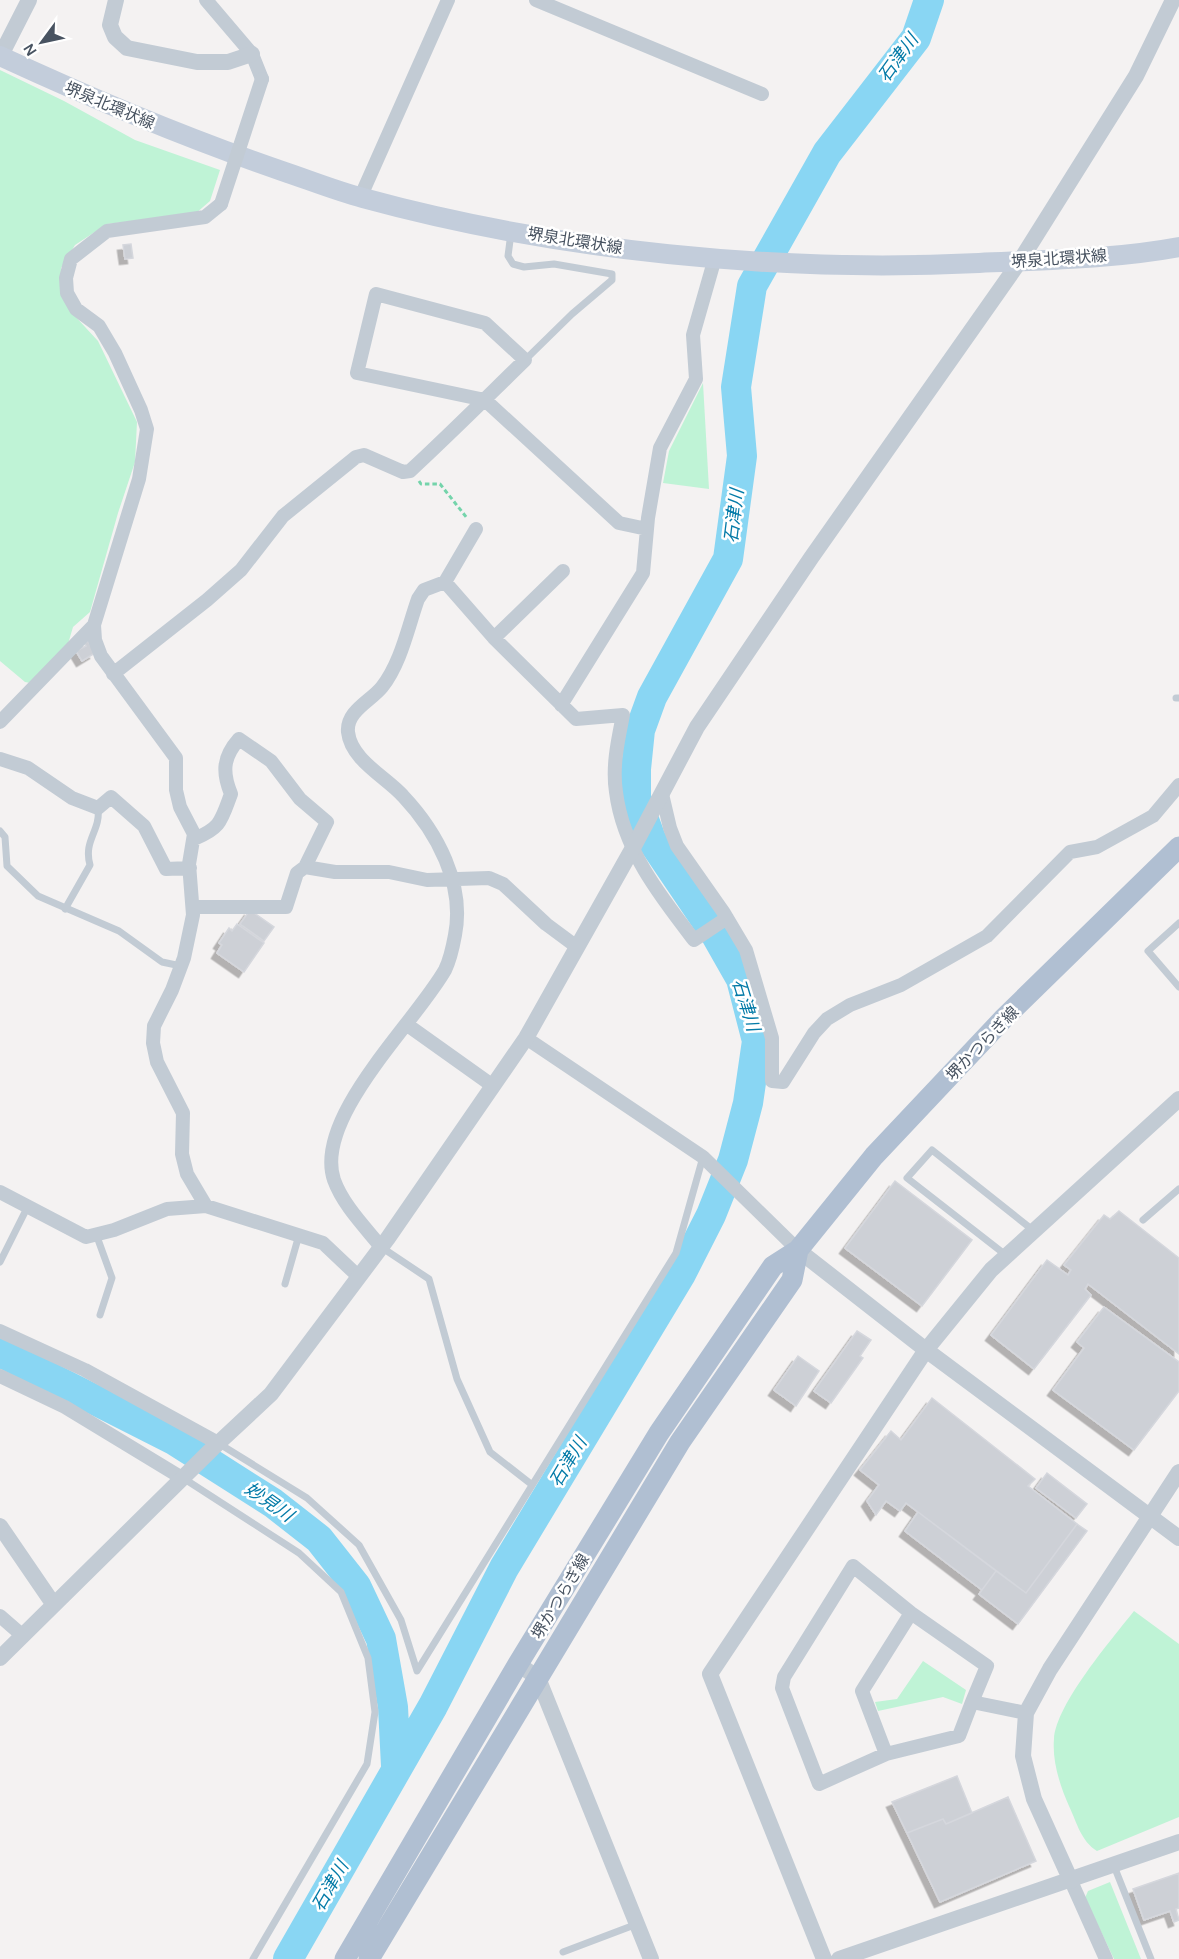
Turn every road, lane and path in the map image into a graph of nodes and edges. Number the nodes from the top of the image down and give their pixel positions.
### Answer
1 (29, 0) edge
2 (116, 0) edge
3 (206, 0) edge
4 (448, 0) edge
5 (536, 0) edge
6 (1173, 0) edge
7 (252, 54) junction
8 (0, 56) edge
9 (762, 94) dead end
10 (360, 198) junction
11 (511, 230) junction
12 (1179, 247) edge
13 (716, 258) junction
14 (1020, 261) junction
15 (525, 360) junction
16 (485, 400) junction
17 (410, 471) junction
18 (476, 529) joint
19 (647, 529) junction
20 (563, 571) dead end
21 (445, 582) junction
22 (94, 625) junction
23 (494, 638) junction
24 (114, 674) junction
25 (561, 705) junction
26 (0, 722) edge
27 (0, 759) edge
28 (1179, 785) edge
29 (662, 796) junction
30 (98, 808) junction
31 (0, 831) edge
32 (194, 839) junction
33 (1179, 847) edge
34 (633, 848) junction
35 (305, 867) junction
36 (190, 868) junction
37 (454, 879) junction
38 (193, 907) junction
39 (65, 909) junction
40 (727, 918) junction
41 (1179, 923) edge
42 (577, 947) junction
43 (181, 966) junction
44 (1179, 987) edge
45 (406, 1024) junction
46 (526, 1038) junction
47 (493, 1086) junction
48 (1179, 1100) edge
49 (707, 1161) junction
50 (1179, 1189) edge
51 (0, 1192) edge
52 (28, 1206) junction
53 (206, 1206) junction
54 (1143, 1220) dead end
55 (1034, 1232) junction
56 (96, 1234) junction
57 (299, 1235) junction
58 (381, 1247) junction
59 (798, 1250) junction
60 (1007, 1256) junction
61 (0, 1262) edge
62 (359, 1277) junction
63 (285, 1284) dead end
64 (100, 1315) dead end
65 (0, 1331) edge
66 (926, 1350) junction
67 (0, 1376) edge
68 (215, 1446) junction
69 (1179, 1472) edge
70 (184, 1476) junction
71 (531, 1484) junction
72 (1149, 1516) junction
73 (0, 1526) edge
74 (1179, 1538) edge
75 (54, 1605) junction
76 (911, 1613) junction
77 (0, 1616) edge
78 (23, 1636) junction
79 (0, 1658) edge
80 (518, 1664) junction
81 (538, 1678) junction
82 (972, 1702) junction
83 (1026, 1713) junction
84 (886, 1754) junction
85 (1179, 1842) edge
86 (1114, 1866) junction
87 (1071, 1881) junction
88 (637, 1924) junction
89 (563, 1952) dead end
90 (253, 1959) edge
91 (345, 1959) edge
92 (369, 1959) edge
93 (651, 1959) edge
94 (825, 1959) edge
95 (839, 1959) edge
96 (1106, 1959) edge
97 (1151, 1959) edge

1 - 8 street
2 - 7 street
3 - 7 street
4 - 10 street
5 - 9 street
6 - 14 street
7 - 22 street, bridge
8 - 10 main road, 堺泉北環状線
10 - 11 main road, 堺泉北環状線
11 - 13 main road, 堺泉北環状線
11 - 15 lane
12 - 14 main road, 堺泉北環状線
13 - 14 main road, 堺泉北環状線
13 - 19 street
14 - 29 street
15 - 16 street
15 - 16 street
16 - 17 street
16 - 19 street
17 - 18 path
17 - 24 street
18 - 21 street
19 - 25 street
20 - 23 street
21 - 23 street
21 - 37 street
22 - 24 street
22 - 26 street
23 - 25 street
24 - 32 street
25 - 34 street
27 - 30 street
28 - 40 street
29 - 34 street
29 - 40 street
30 - 36 street
30 - 39 lane
31 - 39 lane
32 - 35 street
32 - 36 street
33 - 59 main road, 堺かつらぎ線
34 - 40 street
34 - 42 street
35 - 37 street
35 - 38 street
36 - 38 street
37 - 42 street
37 - 45 street
38 - 43 street
39 - 43 lane
41 - 44 lane
42 - 46 street
43 - 53 street
45 - 47 street
45 - 58 street
46 - 47 street
46 - 49 street
47 - 58 street
48 - 55 street
49 - 59 street
49 - 71 lane
50 - 54 lane
51 - 52 street
52 - 56 street
52 - 61 lane
53 - 56 street
53 - 57 street
55 - 60 street
55 - 60 lane
56 - 64 lane
57 - 62 street
57 - 63 lane
58 - 62 street
58 - 71 lane
59 - 66 street
59 - 80 main road, 堺かつらぎ線
59 - 81 main road, 堺かつらぎ線
60 - 66 street
62 - 68 street
65 - 68 street
66 - 72 street
66 - 94 street
67 - 70 street
68 - 70 street
68 - 71 lane
69 - 72 street
70 - 75 street
70 - 90 lane
72 - 74 street
72 - 83 street
73 - 75 street
75 - 78 street
76 - 82 street
76 - 84 street
76 - 84 street
77 - 78 street
78 - 79 street
80 - 81 street
80 - 91 main road, 堺かつらぎ線
81 - 88 street
81 - 92 main road, 堺かつらぎ線
82 - 83 street
82 - 84 street
83 - 87 street
85 - 86 street
86 - 87 street
86 - 97 lane
87 - 95 street
87 - 96 street
88 - 89 lane
88 - 93 street

